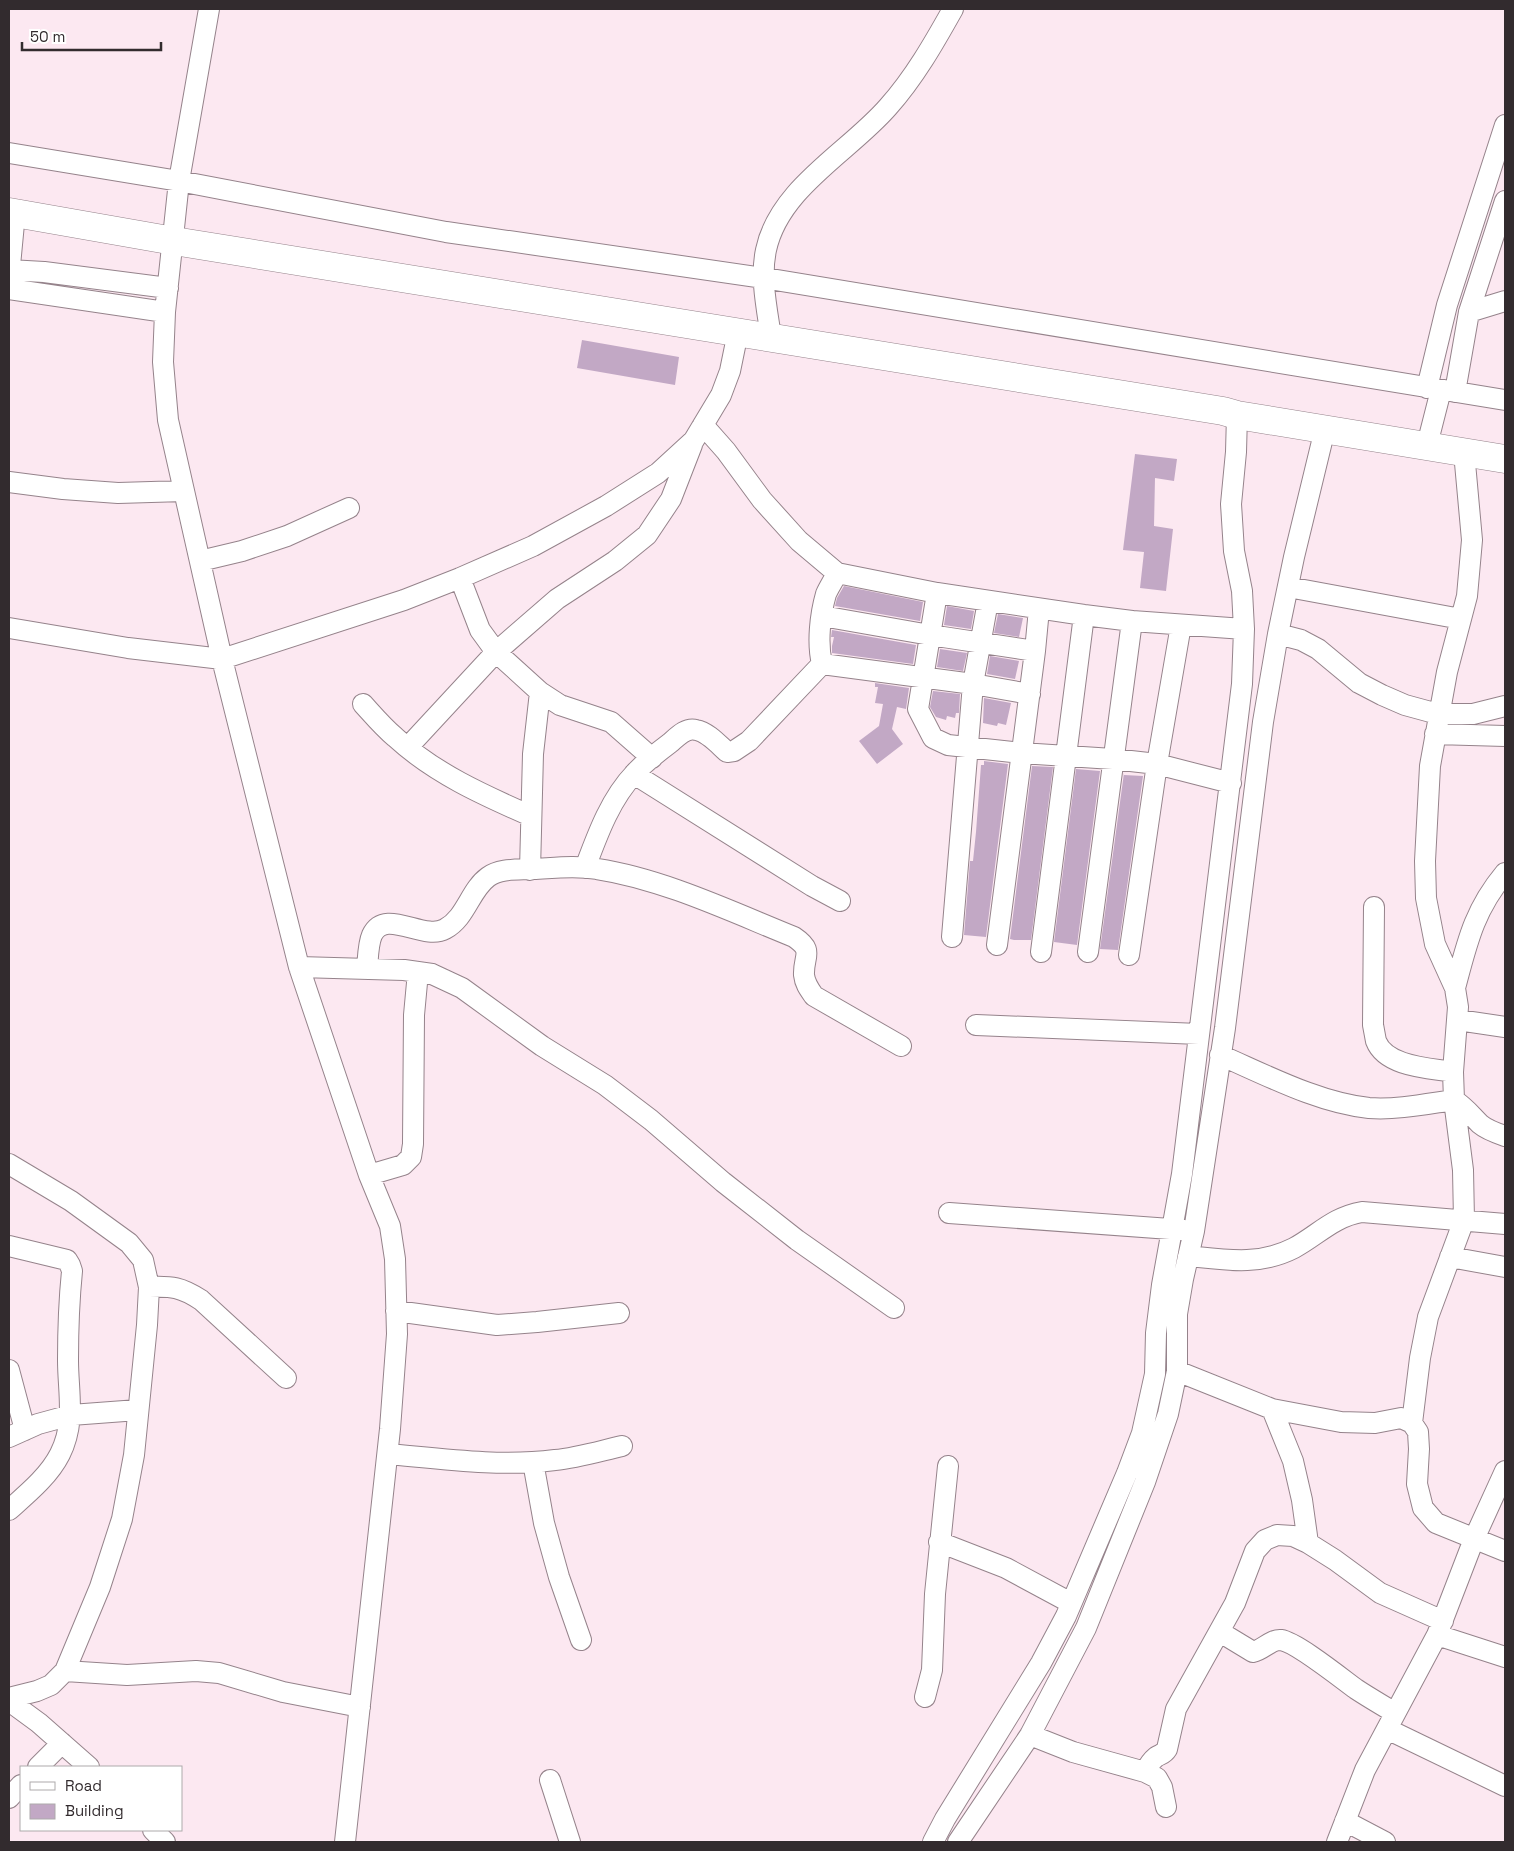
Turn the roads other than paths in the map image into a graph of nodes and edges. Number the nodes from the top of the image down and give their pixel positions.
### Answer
1 (209, 9) edge
2 (954, 9) edge
3 (1505, 125) edge
4 (9, 152) edge
5 (179, 181) junction
6 (1505, 201) edge
7 (12, 212) edge
8 (174, 241) junction
9 (9, 270) edge
10 (9, 276) edge
11 (764, 278) junction
12 (168, 288) junction
13 (9, 290) edge
14 (1505, 301) edge
15 (164, 312) junction
16 (1470, 312) junction
17 (738, 332) junction
18 (771, 337) junction
19 (1441, 390) junction
20 (1505, 400) edge
21 (1236, 414) junction
22 (1325, 429) junction
23 (699, 432) junction
24 (1427, 445) junction
25 (1464, 452) junction
26 (1505, 459) edge
27 (9, 482) edge
28 (184, 491) junction
29 (349, 508) dead end
30 (200, 561) junction
31 (837, 573) junction
32 (460, 578) junction
33 (1288, 587) junction
34 (937, 593) junction
35 (988, 601) junction
36 (1039, 609) junction
37 (1084, 615) junction
38 (822, 616) junction
39 (1461, 619) junction
40 (1132, 621) junction
41 (1181, 624) junction
42 (9, 628) edge
43 (1244, 628) junction
44 (1278, 634) junction
45 (930, 635) junction
46 (980, 643) junction
47 (1035, 651) junction
48 (496, 652) junction
49 (222, 659) junction
50 (822, 664) junction
51 (922, 677) junction
52 (973, 684) junction
53 (540, 692) junction
54 (1030, 694) junction
55 (363, 704) dead end
56 (1505, 706) edge
57 (1438, 714) junction
58 (1435, 734) junction
59 (1505, 736) edge
60 (408, 747) junction
61 (969, 747) junction
62 (1021, 752) junction
63 (1066, 756) junction
64 (652, 758) junction
65 (1113, 759) junction
66 (1157, 764) junction
67 (634, 774) junction
68 (1231, 783) junction
69 (531, 816) junction
70 (585, 868) junction
71 (530, 870) junction
72 (1505, 873) edge
73 (840, 901) dead end
74 (1374, 907) dead end
75 (952, 937) dead end
76 (997, 945) dead end
77 (1042, 952) dead end
78 (1088, 952) dead end
79 (1129, 956) dead end
80 (298, 967) junction
81 (367, 969) junction
82 (418, 972) junction
83 (1455, 988) junction
84 (1458, 1020) junction
85 (976, 1025) dead end
86 (1505, 1027) edge
87 (1199, 1034) junction
88 (901, 1046) dead end
89 (1220, 1055) junction
90 (1453, 1072) junction
91 (1454, 1100) junction
92 (1505, 1136) edge
93 (11, 1172) edge
94 (369, 1175) junction
95 (949, 1213) dead end
96 (1464, 1220) junction
97 (1505, 1224) edge
98 (1183, 1230) junction
99 (9, 1246) edge
100 (1188, 1256) junction
101 (1450, 1257) junction
102 (1505, 1267) edge
103 (149, 1287) junction
104 (894, 1308) dead end
105 (396, 1311) junction
106 (619, 1312) dead end
107 (9, 1370) edge
108 (1177, 1372) junction
109 (286, 1378) dead end
110 (1272, 1409) junction
111 (138, 1410) junction
112 (71, 1415) junction
113 (1412, 1423) junction
114 (17, 1433) edge
115 (622, 1446) dead end
116 (388, 1454) junction
117 (533, 1462) junction
118 (948, 1466) dead end
119 (1505, 1471) edge
120 (9, 1510) edge
121 (1474, 1539) junction
122 (939, 1542) junction
123 (1308, 1543) junction
124 (1505, 1551) edge
125 (1071, 1603) junction
126 (1440, 1628) junction
127 (1220, 1632) junction
128 (581, 1640) dead end
129 (1505, 1657) edge
130 (65, 1671) junction
131 (925, 1697) dead end
132 (9, 1699) edge
133 (360, 1707) junction
134 (1391, 1721) junction
135 (1030, 1735) junction
136 (62, 1743) junction
137 (39, 1766) edge
138 (88, 1766) edge
139 (1146, 1772) junction
140 (550, 1780) dead end
141 (20, 1786) edge
142 (1505, 1786) edge
143 (9, 1798) edge
144 (1166, 1806) dead end
145 (1345, 1821) junction
146 (154, 1831) edge
147 (165, 1842) edge
148 (345, 1842) edge
149 (570, 1842) edge
150 (934, 1842) edge
151 (958, 1842) edge
152 (1337, 1842) edge
153 (1385, 1842) edge

1 - 5 street
2 - 11 street
3 - 19 street
4 - 5 street
5 - 8 street
5 - 11 street
6 - 16 street
7 - 8 street
7 - 9 street
8 - 12 street
8 - 17 street
9 - 10 street
9 - 12 street
11 - 18 street
11 - 19 street
12 - 15 street
13 - 15 street
14 - 16 street
15 - 28 street
16 - 19 street
17 - 18 street
17 - 23 street
18 - 21 street
19 - 20 street
19 - 24 street
21 - 22 street
21 - 43 street
22 - 24 street
22 - 33 street
23 - 31 street
23 - 32 street
23 - 48 street
24 - 25 street
25 - 26 street
25 - 39 street
27 - 28 street
28 - 30 street
29 - 30 street
30 - 49 street
31 - 34 street
31 - 38 street
32 - 48 street
32 - 49 street
33 - 39 street
33 - 44 street
34 - 35 street
34 - 45 street
35 - 36 street
35 - 46 street
36 - 37 street
36 - 47 street
37 - 40 street
37 - 63 street
38 - 45 street
38 - 50 street
39 - 57 street
40 - 41 street
40 - 65 street
41 - 43 street
41 - 66 street
42 - 49 street
43 - 68 street
44 - 57 street
44 - 89 street
45 - 46 street
45 - 51 street
46 - 47 street
46 - 52 street
47 - 54 street
48 - 53 street
48 - 60 street
49 - 80 street
50 - 51 street
50 - 64 street
51 - 52 street
51 - 61 street
52 - 54 street
52 - 61 street
53 - 64 street
53 - 69 street
54 - 62 street
55 - 60 street
56 - 57 street
57 - 58 street
58 - 59 street
58 - 83 street
60 - 69 street
61 - 62 street
61 - 75 street
62 - 63 street
62 - 76 street
63 - 65 street
63 - 77 street
64 - 67 street
65 - 66 street
65 - 78 street
66 - 68 street
66 - 79 street
67 - 70 street
67 - 73 street
68 - 87 street
69 - 71 street
70 - 71 street
70 - 88 street
71 - 81 street
72 - 83 street
74 - 90 street
80 - 81 street
80 - 94 street
81 - 82 street
82 - 94 street
82 - 104 street
83 - 84 street
84 - 86 street
84 - 90 street
85 - 87 street
87 - 98 street
89 - 91 street
89 - 98 street
90 - 91 street
91 - 92 street
91 - 96 street
93 - 103 street
94 - 105 street
95 - 98 street
96 - 97 street
96 - 100 street
96 - 101 street
98 - 100 street
98 - 125 street
99 - 112 street
100 - 108 street
101 - 102 street
101 - 113 street
103 - 109 street
103 - 111 street
105 - 106 street
105 - 116 street
107 - 114 street
108 - 110 street
108 - 135 street
110 - 113 street
110 - 123 street
111 - 112 street
111 - 130 street
112 - 114 street
112 - 120 street
113 - 121 street
115 - 117 street
116 - 117 street
116 - 133 street
117 - 128 street
118 - 122 street
119 - 121 street
121 - 124 street
121 - 126 street
122 - 125 street
122 - 131 street
123 - 126 street
123 - 127 street
125 - 150 street
126 - 129 street
126 - 134 street
127 - 134 street
127 - 139 street
130 - 132 street
130 - 133 street
132 - 136 street
133 - 148 street
134 - 142 street
134 - 145 street
135 - 139 street
135 - 151 street
136 - 137 street
136 - 138 street
139 - 144 street
140 - 149 street
141 - 143 street
145 - 152 street
145 - 153 street
146 - 147 street

